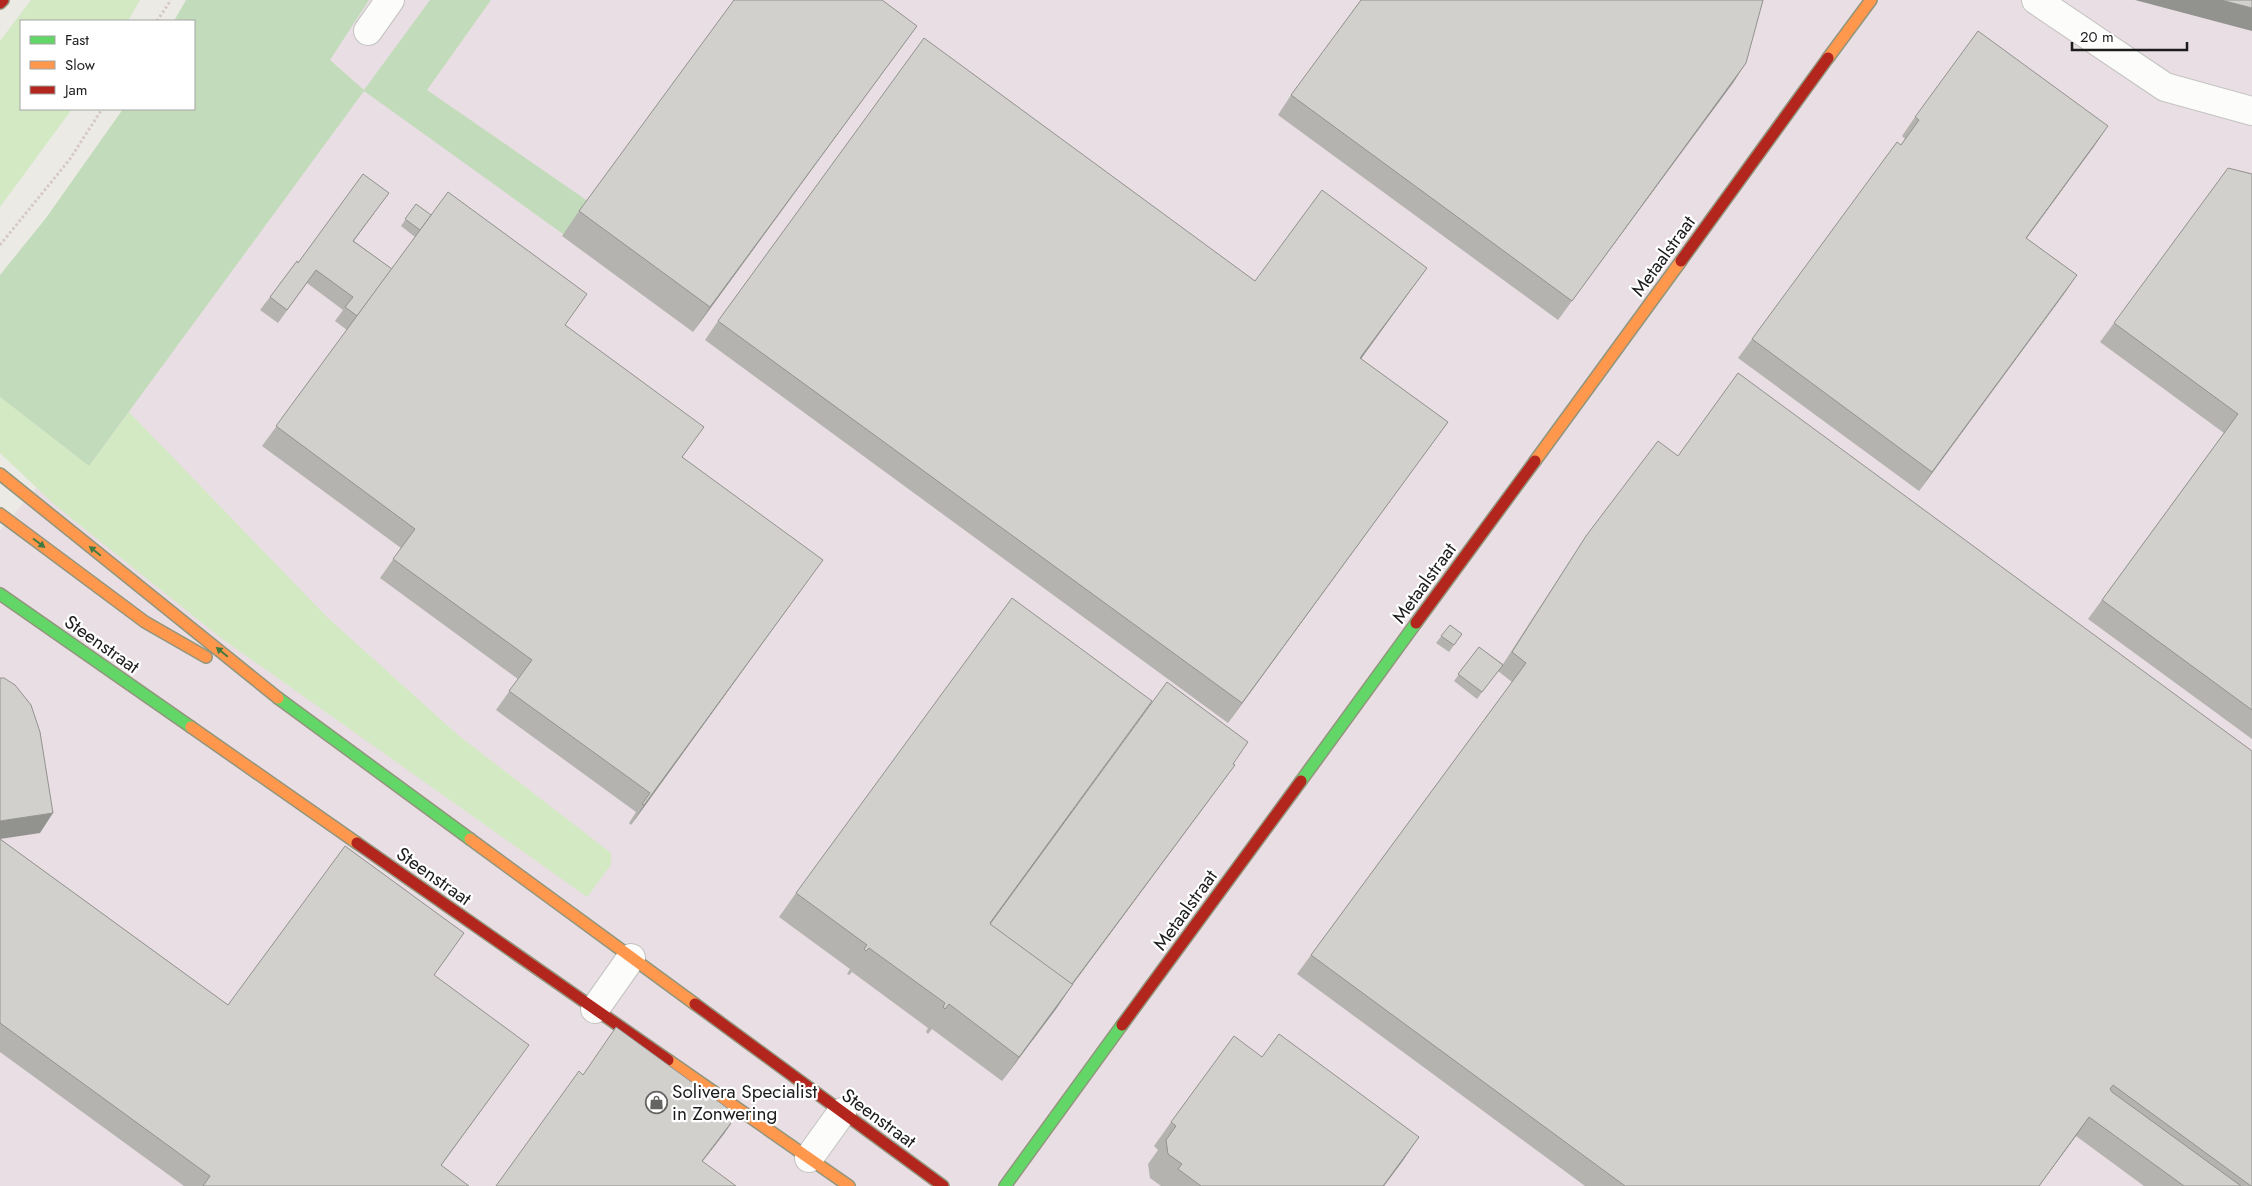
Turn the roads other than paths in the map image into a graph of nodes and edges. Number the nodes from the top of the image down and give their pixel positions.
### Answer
1 (3, 0) edge
2 (390, 0) edge
3 (1871, 0) edge
4 (2036, 0) edge
5 (0, 3) edge
6 (368, 32) dead end
7 (2252, 110) edge
8 (0, 474) edge
9 (0, 514) edge
10 (0, 594) edge
11 (288, 705) junction
12 (631, 958) junction
13 (595, 1009) junction
14 (842, 1112) junction
15 (809, 1158) junction
16 (850, 1186) edge
17 (942, 1186) edge
18 (1006, 1186) edge

1 - 5 street
2 - 6 street
3 - 18 street, Metaalstraat
4 - 7 street
11 -> 8 street, Steenstraat
9 -> 11 street, Steenstraat
10 - 13 street, Steenstraat
11 - 12 street, Steenstraat
12 - 13 street
12 - 14 street, Steenstraat
13 - 15 street, Steenstraat
14 - 15 street
14 - 17 street, Steenstraat
15 - 16 street, Steenstraat

